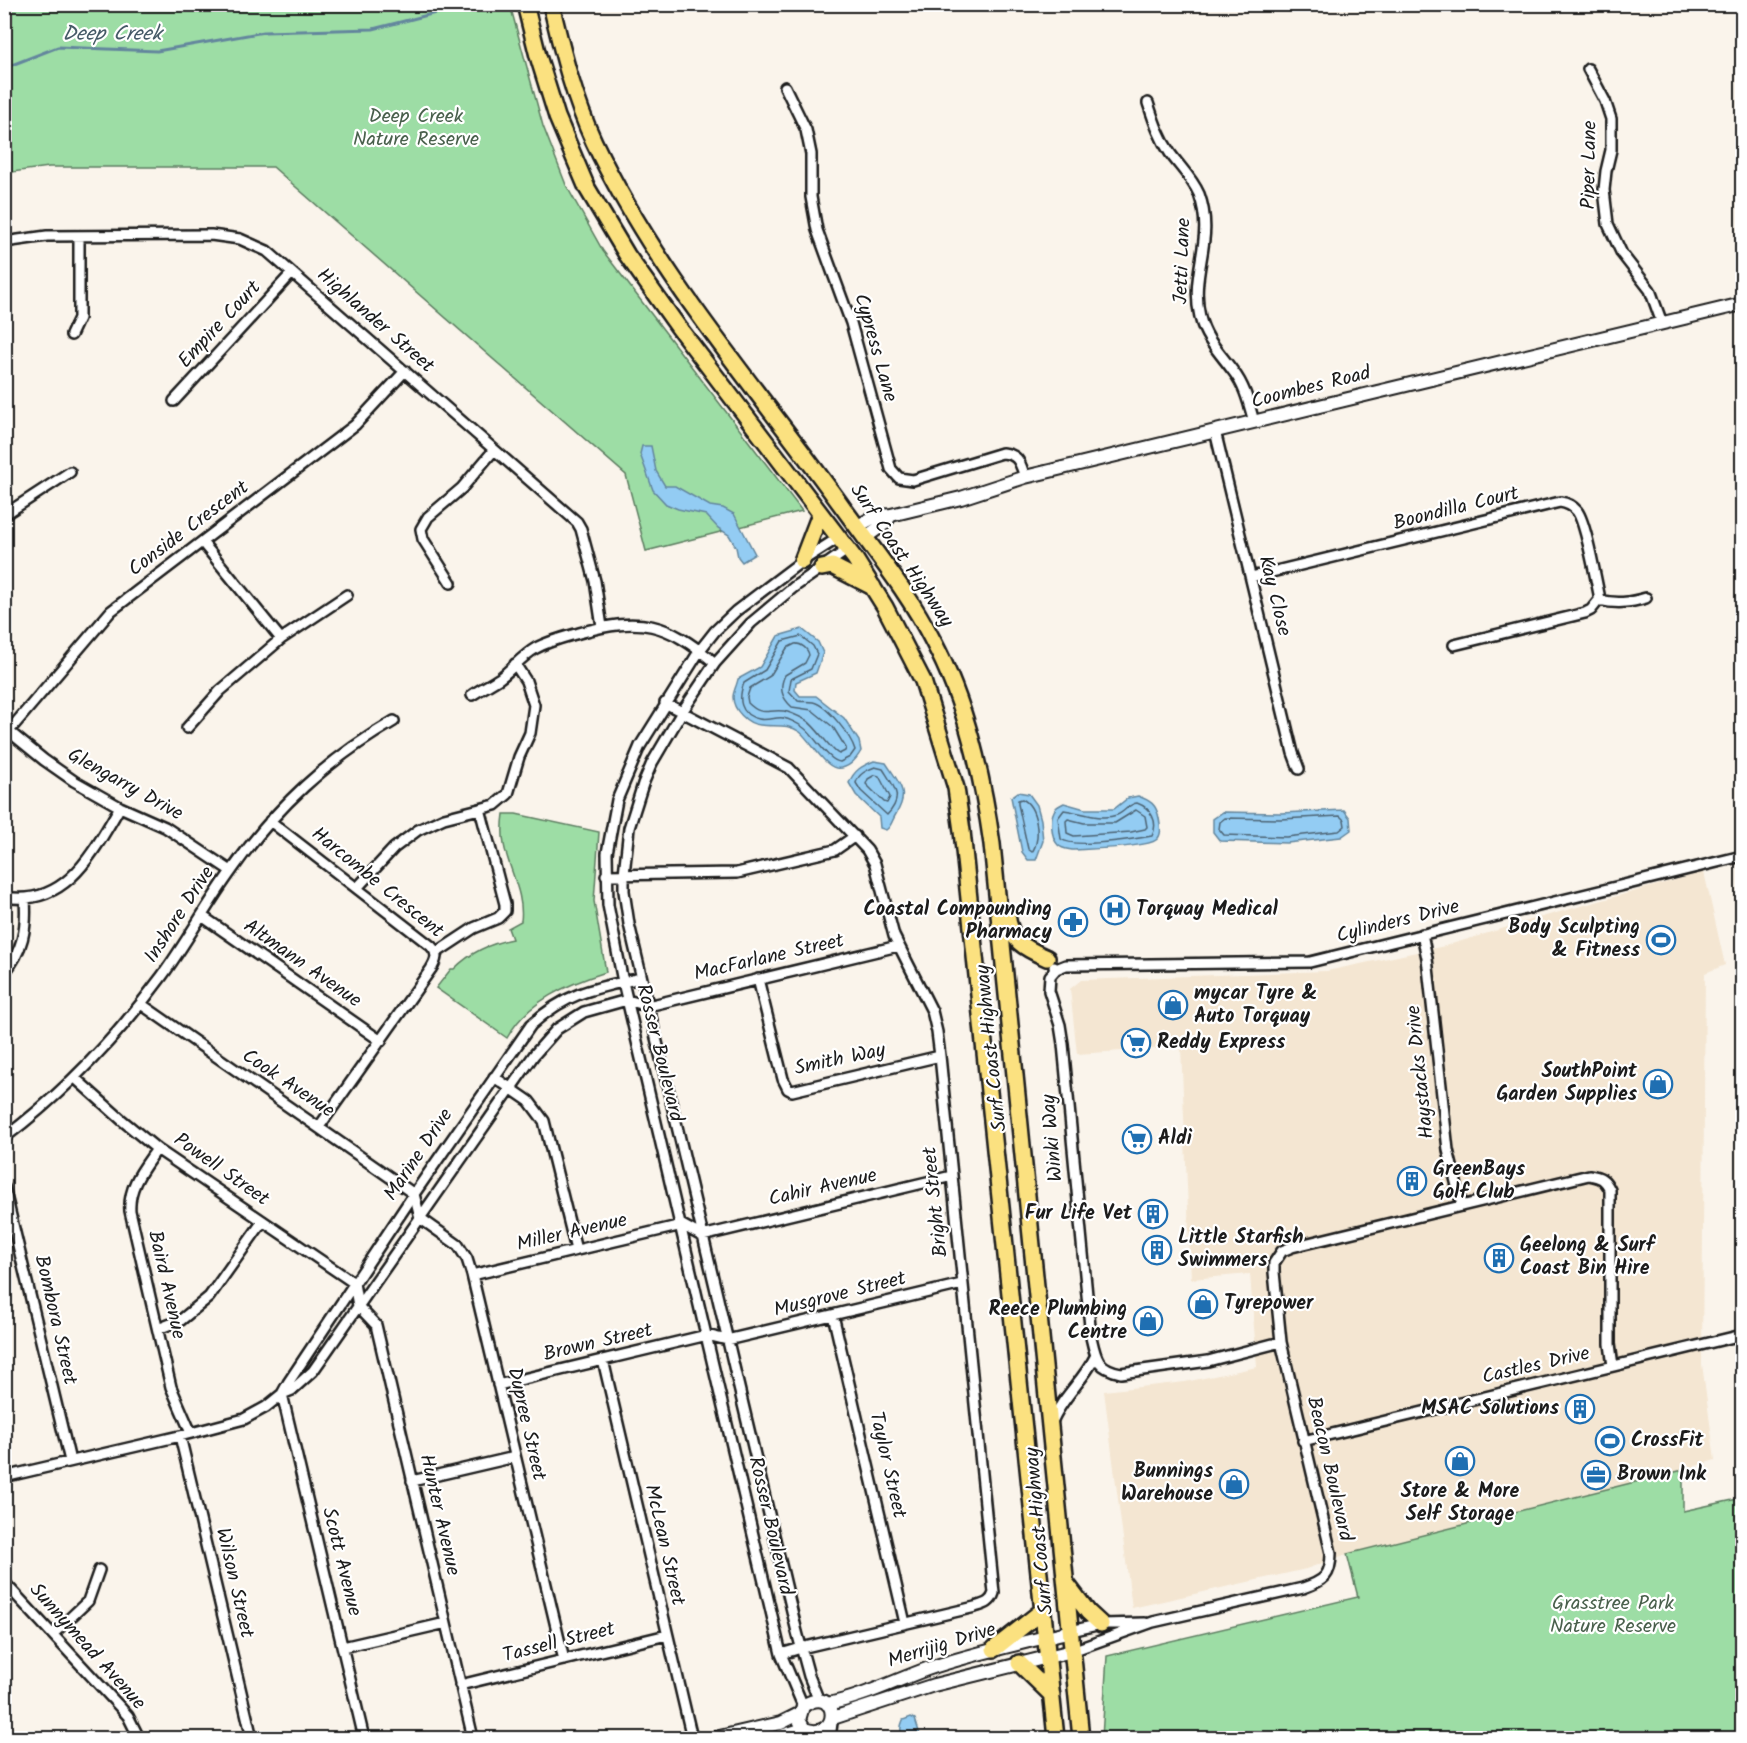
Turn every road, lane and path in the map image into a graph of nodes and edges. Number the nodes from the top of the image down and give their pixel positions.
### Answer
1 (525, 4) edge
2 (551, 4) edge
3 (1588, 69) dead end
4 (785, 87) dead end
5 (1148, 103) dead end
6 (79, 237) junction
7 (4, 242) edge
8 (292, 273) junction
9 (1743, 304) edge
10 (1662, 323) junction
11 (70, 336) dead end
12 (728, 356) junction
13 (710, 370) junction
14 (405, 371) junction
15 (174, 401) dead end
16 (1254, 422) junction
17 (1215, 431) junction
18 (494, 450) junction
19 (70, 471) dead end
20 (1024, 477) junction
21 (4, 514) edge
22 (820, 514) junction
23 (862, 531) junction
24 (202, 542) junction
25 (843, 544) junction
26 (802, 561) junction
27 (822, 568) junction
28 (1251, 577) junction
29 (451, 583) dead end
30 (873, 587) junction
31 (346, 595) dead end
32 (1646, 598) dead end
33 (1599, 600) junction
34 (602, 627) junction
35 (281, 639) junction
36 (1454, 645) dead end
37 (700, 650) junction
38 (715, 663) junction
39 (515, 664) junction
40 (472, 695) dead end
41 (665, 703) junction
42 (682, 712) junction
43 (394, 721) dead end
44 (187, 728) dead end
45 (7, 729) edge
46 (1299, 769) dead end
47 (120, 807) junction
48 (480, 809) junction
49 (270, 821) junction
50 (855, 836) junction
51 (992, 844) junction
52 (1743, 856) edge
53 (231, 871) junction
54 (624, 874) junction
55 (606, 875) junction
56 (357, 888) junction
57 (4, 897) edge
58 (25, 900) junction
59 (202, 916) junction
60 (1422, 934) junction
61 (898, 946) junction
62 (436, 953) junction
63 (1051, 964) junction
64 (4, 973) edge
65 (641, 978) junction
66 (758, 979) junction
67 (623, 982) junction
68 (627, 1000) junction
69 (141, 1004) junction
70 (648, 1006) junction
71 (381, 1041) junction
72 (940, 1056) junction
73 (494, 1077) junction
74 (75, 1078) junction
75 (511, 1088) junction
76 (319, 1127) junction
77 (4, 1138) edge
78 (157, 1149) junction
79 (952, 1176) junction
80 (4, 1187) edge
81 (414, 1194) junction
82 (1462, 1206) junction
83 (420, 1218) junction
84 (263, 1221) junction
85 (682, 1226) junction
86 (702, 1236) junction
87 (576, 1250) junction
88 (472, 1275) junction
89 (354, 1283) junction
90 (962, 1284) junction
91 (358, 1306) junction
92 (833, 1315) junction
93 (158, 1329) junction
94 (707, 1335) junction
95 (1743, 1335) edge
96 (727, 1340) junction
97 (1281, 1342) junction
98 (1095, 1357) junction
99 (603, 1360) junction
100 (1613, 1366) junction
101 (498, 1385) junction
102 (282, 1394) junction
103 (1051, 1424) junction
104 (191, 1433) junction
105 (180, 1436) junction
106 (1303, 1441) junction
107 (515, 1457) junction
108 (70, 1461) junction
109 (4, 1477) edge
110 (412, 1481) junction
111 (99, 1570) dead end
112 (4, 1582) edge
113 (1066, 1583) junction
114 (1042, 1611) junction
115 (1153, 1622) junction
116 (446, 1623) junction
117 (905, 1623) junction
118 (1101, 1624) junction
119 (1071, 1631) junction
120 (53, 1634) junction
121 (667, 1635) junction
122 (1046, 1637) junction
123 (343, 1647) junction
124 (801, 1648) junction
125 (994, 1649) junction
126 (1072, 1651) junction
127 (781, 1654) junction
128 (1048, 1656) junction
129 (564, 1660) junction
130 (1019, 1663) junction
131 (460, 1685) junction
132 (1052, 1695) junction
133 (823, 1702) junction
134 (801, 1710) junction
135 (832, 1721) junction
136 (809, 1733) edge
137 (139, 1738) edge
138 (252, 1738) edge
139 (364, 1738) edge
140 (473, 1738) edge
141 (692, 1738) edge
142 (715, 1738) edge
143 (775, 1738) edge
144 (831, 1738) edge
145 (1056, 1738) edge
146 (1081, 1738) edge

1 - 13 main road, Surf Coast Highway
2 - 12 main road, Surf Coast Highway
3 - 10 street, Piper Lane
4 - 20 street, Cypress Lane
5 - 16 street, Jetti Lane
6 - 7 street, Highlander Street
6 - 8 street, Highlander Street
6 - 11 street
8 - 14 street, Highlander Street
8 - 15 street, Empire Court
9 - 10 street, Coombes Road
10 - 16 street, Coombes Road
12 - 13 main road
12 - 23 main road, Surf Coast Highway
13 - 22 main road, Surf Coast Highway
14 - 18 street, Highlander Street
14 - 24 street, Conside Crescent
16 - 17 street, Coombes Road
17 - 20 street, Coombes Road
17 - 28 street, Kay Close
18 - 29 street
18 - 34 street, Highlander Street
19 - 21 street
20 - 23 street, Coombes Road
22 - 25 main road, Surf Coast Highway
22 - 26 main road
23 - 25 main road
23 - 51 main road, Surf Coast Highway
24 - 35 street
24 - 45 street, Conside Crescent
25 - 26 street, Rosser Boulevard
25 - 27 street, Rosser Boulevard
25 - 30 main road, Surf Coast Highway
26 - 37 street, Rosser Boulevard
27 - 30 main road
27 - 38 street, Rosser Boulevard
28 - 33 street, Boondilla Court
28 - 46 street, Kay Close
30 - 114 main road, Surf Coast Highway
31 - 35 street
32 - 33 street
33 - 36 street
34 - 37 street
34 - 39 street
35 - 44 street
37 - 38 street
37 - 41 street, Rosser Boulevard
38 - 42 street, Rosser Boulevard
39 - 40 street
39 - 48 street
41 - 42 street, Bright Street
41 - 55 street, Rosser Boulevard
42 - 50 street, Bright Street
42 - 54 street, Rosser Boulevard
43 - 49 street, Inshore Drive
45 - 47 street, Glengarry Drive
47 - 53 street, Glengarry Drive
47 - 58 street
48 - 56 street
48 - 62 street
49 - 53 street, Inshore Drive
49 - 56 street, Harcombe Crescent
50 - 54 street
50 - 61 street, Bright Street
51 - 63 main road
51 - 103 main road, Surf Coast Highway
52 - 60 street, Cylinders Drive
53 - 59 street, Inshore Drive
54 - 55 street
54 - 65 street, Rosser Boulevard
55 - 67 street, Rosser Boulevard
56 - 62 street, Harcombe Crescent
57 - 58 street
58 - 64 street
59 - 69 street, Inshore Drive
59 - 71 street, Altmann Avenue
60 - 63 street, Cylinders Drive
60 - 82 street, Haystacks Drive
61 - 66 street, MacFarlane Street
61 - 72 street, Bright Street
62 - 71 street, Harcombe Crescent
63 - 98 street, Winki Way
65 - 67 street, Marine Drive
65 - 70 street, Rosser Boulevard
66 - 70 street, MacFarlane Street
66 - 72 street, Smith Way
67 - 68 street, Rosser Boulevard
67 - 73 street, Marine Drive
68 - 70 street
68 - 75 street, Marine Drive
68 - 85 street, Rosser Boulevard
69 - 74 street, Inshore Drive
69 - 76 street, Cook Avenue
70 - 86 street, Rosser Boulevard
71 - 76 street, Harcombe Crescent
72 - 79 street, Bright Street
73 - 75 street
73 - 81 street, Marine Drive
74 - 77 street, Inshore Drive
74 - 78 street, Powell Street
75 - 83 street, Marine Drive
75 - 87 street
76 - 81 street, Cook Avenue
78 - 84 street, Powell Street
78 - 93 street, Baird Avenue
79 - 86 street, Cahir Avenue
79 - 90 street, Bright Street
80 - 108 street, Bombora Street
81 - 83 street
81 - 89 street, Marine Drive
82 - 97 street, Beacon Boulevard
82 - 100 street
83 - 88 street, Dupree Street
83 - 91 street, Marine Drive
84 - 89 street, Powell Street
84 - 93 street
85 - 86 street
85 - 87 street, Miller Avenue
85 - 94 street, Rosser Boulevard
86 - 96 street, Rosser Boulevard
87 - 88 street, Miller Avenue
88 - 101 street, Dupree Street
89 - 91 street
89 - 102 street, Marine Drive
90 - 92 street, Musgrove Street
90 - 117 street, Bright Street
91 - 102 street, Marine Drive
91 - 110 street, Hunter Avenue
92 - 96 street, Musgrove Street
92 - 117 street, Taylor Street
93 - 104 street, Baird Avenue
94 - 96 street
94 - 99 street, Brown Street
94 - 127 street, Rosser Boulevard
95 - 100 street, Castles Drive
96 - 124 street, Rosser Boulevard
97 - 98 street
97 - 106 street, Beacon Boulevard
98 - 103 street
99 - 101 street, Brown Street
99 - 121 street, McLean Street
100 - 106 street, Castles Drive
101 - 107 street, Dupree Street
102 - 104 street, Marine Drive
102 - 123 street, Scott Avenue
103 - 113 main road, Surf Coast Highway
104 - 105 street, Marine Drive
105 - 108 street, Marine Drive
105 - 138 street, Wilson Street
106 - 115 street, Beacon Boulevard
107 - 110 street
107 - 129 street, Dupree Street
108 - 109 street, Marine Drive
110 - 116 street, Hunter Avenue
111 - 120 street
112 - 120 street, Sunnymead Avenue
113 - 118 main road
113 - 119 main road, Surf Coast Highway
114 - 122 main road, Surf Coast Highway
114 - 125 main road
115 - 118 street, Beacon Boulevard
115 - 126 street, Beacon Boulevard
116 - 123 street
116 - 131 street, Hunter Avenue
117 - 124 street, Bright Street
118 - 119 street, Beacon Boulevard
119 - 122 street, Merrijig Drive
119 - 126 main road, Surf Coast Highway
120 - 137 street, Sunnymead Avenue
121 - 129 street, Tassell Street
121 - 141 street, McLean Street
122 - 125 street, Merrijig Drive
122 - 128 main road, Surf Coast Highway
123 - 139 street, Scott Avenue
124 - 127 street
124 - 133 street, Rosser Boulevard
125 - 133 street, Merrijig Drive
126 - 128 street, Merrijig Drive
126 - 146 main road, Surf Coast Highway
127 - 134 street, Rosser Boulevard
128 - 130 street, Merrijig Drive
128 - 132 main road, Surf Coast Highway
129 - 131 street, Tassell Street
130 - 132 main road
130 - 135 street, Merrijig Drive
131 - 140 street, Hunter Avenue
132 - 145 main road, Surf Coast Highway
133 - 134 street, Merrijig Drive
133 - 135 street
134 - 136 street
134 - 142 street, Merrijig Drive
135 - 136 street, Merrijig Drive
135 - 144 street
136 - 143 street, Merrijig Drive

